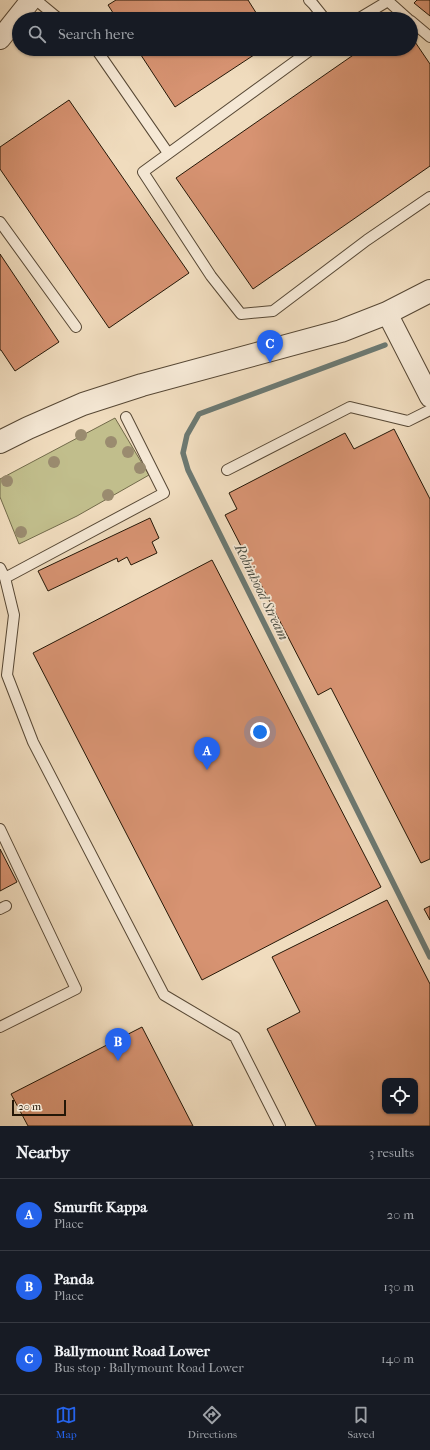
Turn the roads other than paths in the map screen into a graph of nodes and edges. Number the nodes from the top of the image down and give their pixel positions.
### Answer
1 (31, 0) edge
2 (36, 0) edge
3 (308, 0) edge
4 (21, 12) edge
5 (51, 12) edge
6 (319, 12) edge
7 (370, 12) edge
8 (400, 12) edge
9 (12, 24) edge
10 (418, 27) edge
11 (430, 37) edge
12 (0, 39) edge
13 (101, 56) edge
14 (302, 56) edge
15 (168, 153) junction
16 (430, 197) edge
17 (0, 222) edge
18 (430, 291) edge
19 (387, 313) junction
20 (76, 327) dead end
21 (430, 398) edge
22 (430, 410) edge
23 (126, 417) dead end
24 (0, 442) edge
25 (227, 470) dead end
26 (0, 568) edge
27 (5, 578) junction
28 (0, 829) edge
29 (0, 1027) edge
30 (280, 1126) edge

1 - 4 street
2 - 5 lane
3 - 6 lane
7 - 8 lane
9 - 12 street
10 - 11 lane
13 - 15 lane
14 - 15 lane
15 - 16 lane
17 - 20 lane
18 - 19 street
19 - 21 street
19 - 24 street
22 - 25 lane
23 - 27 lane
26 - 27 lane
27 - 30 lane
28 - 29 lane

